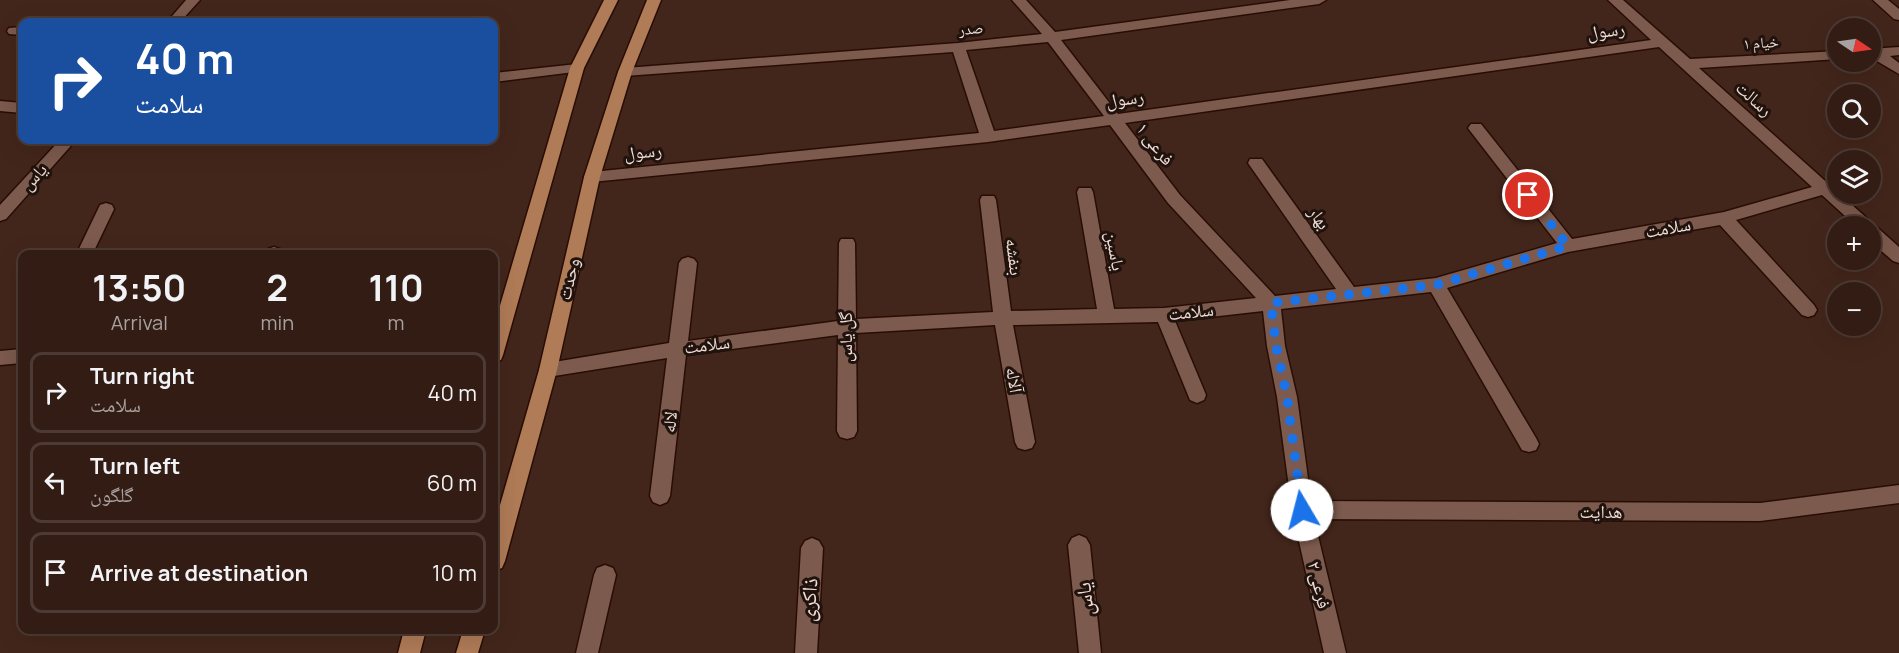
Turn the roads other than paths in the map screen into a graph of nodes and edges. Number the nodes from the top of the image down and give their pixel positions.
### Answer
1 (193, 0) edge
2 (611, 0) edge
3 (654, 0) edge
4 (1019, 0) edge
5 (1319, 0) edge
6 (1615, 0) edge
7 (1880, 0) edge
8 (1899, 16) edge
9 (177, 18) edge
10 (1052, 37) junction
11 (1661, 43) junction
12 (958, 47) junction
13 (1899, 51) edge
14 (1881, 52) edge
15 (1827, 56) edge
16 (1881, 58) edge
17 (1687, 64) junction
18 (577, 68) junction
19 (1899, 70) edge
20 (625, 72) junction
21 (498, 78) edge
22 (0, 106) edge
23 (18, 108) edge
24 (1112, 120) junction
25 (1476, 128) dead end
26 (988, 137) junction
27 (64, 144) edge
28 (1256, 163) dead end
29 (592, 177) junction
30 (1824, 189) junction
31 (1085, 192) dead end
32 (988, 200) dead end
33 (106, 209) dead end
34 (0, 215) edge
35 (1855, 216) edge
36 (1724, 218) junction
37 (1881, 241) edge
38 (847, 243) dead end
39 (1568, 246) junction
40 (86, 250) edge
41 (1899, 257) edge
42 (688, 263) dead end
43 (1436, 285) junction
44 (1350, 295) junction
45 (1271, 303) junction
46 (1808, 310) dead end
47 (1164, 315) junction
48 (1107, 317) junction
49 (1002, 318) junction
50 (498, 321) edge
51 (845, 327) junction
52 (679, 349) junction
53 (18, 356) edge
54 (0, 358) edge
55 (548, 370) junction
56 (1197, 395) dead end
57 (847, 431) dead end
58 (1024, 442) dead end
59 (1529, 444) dead end
60 (1899, 494) edge
61 (660, 496) dead end
62 (1302, 510) junction
63 (1079, 545) dead end
64 (498, 547) edge
65 (812, 548) dead end
66 (605, 575) dead end
67 (414, 634) edge
68 (473, 634) edge
69 (408, 653) edge
70 (467, 653) edge
71 (587, 653) edge
72 (806, 653) edge
73 (1090, 653) edge
74 (1335, 653) edge

1 - 9 street
2 - 18 main road
3 - 20 main road, وحدت
4 - 10 street, فرعی ۱
5 - 10 street, صدر
6 - 11 street, رسالت
7 - 8 street
10 - 12 street, صدر
10 - 24 street, فرعی ۱
11 - 17 street, رسالت
11 - 24 street, رسول
12 - 20 street, صدر
12 - 26 street
13 - 14 street
15 - 17 street, خیام ۱
16 - 19 street
17 - 30 street, رسالت
18 - 21 street
18 - 50 main road
20 - 29 main road, وحدت
22 - 23 street
24 - 26 street, رسول
24 - 45 street, فرعی ۱
25 - 39 street
26 - 29 street, رسول
27 - 34 street, یاس
28 - 44 street, بهار
29 - 55 main road, وحدت
30 - 35 street, رسالت
30 - 36 street, سلامت
31 - 48 street, یاسین
32 - 49 street, بنفشه
33 - 40 street
36 - 39 street, سلامت
36 - 46 street
37 - 41 street
38 - 51 street, گل یاس
39 - 43 street, سلامت
42 - 52 street, لاله
43 - 44 street, سلامت
43 - 59 street
44 - 45 street, سلامت
45 - 47 street, سلامت
45 - 62 street, فرعی ۲
47 - 48 street, سلامت
47 - 56 street
48 - 49 street, سلامت
49 - 51 street, سلامت
49 - 58 street, آلاله
51 - 52 street, سلامت
51 - 57 street, گل یاس
52 - 55 street, سلامت
52 - 61 street, لاله
53 - 54 street
55 - 64 main road, وحدت
60 - 62 street, هدایت
62 - 74 street, فرعی ۲
63 - 73 street, یاس
65 - 72 street, ذاکری
66 - 71 street
67 - 69 main road
68 - 70 main road

